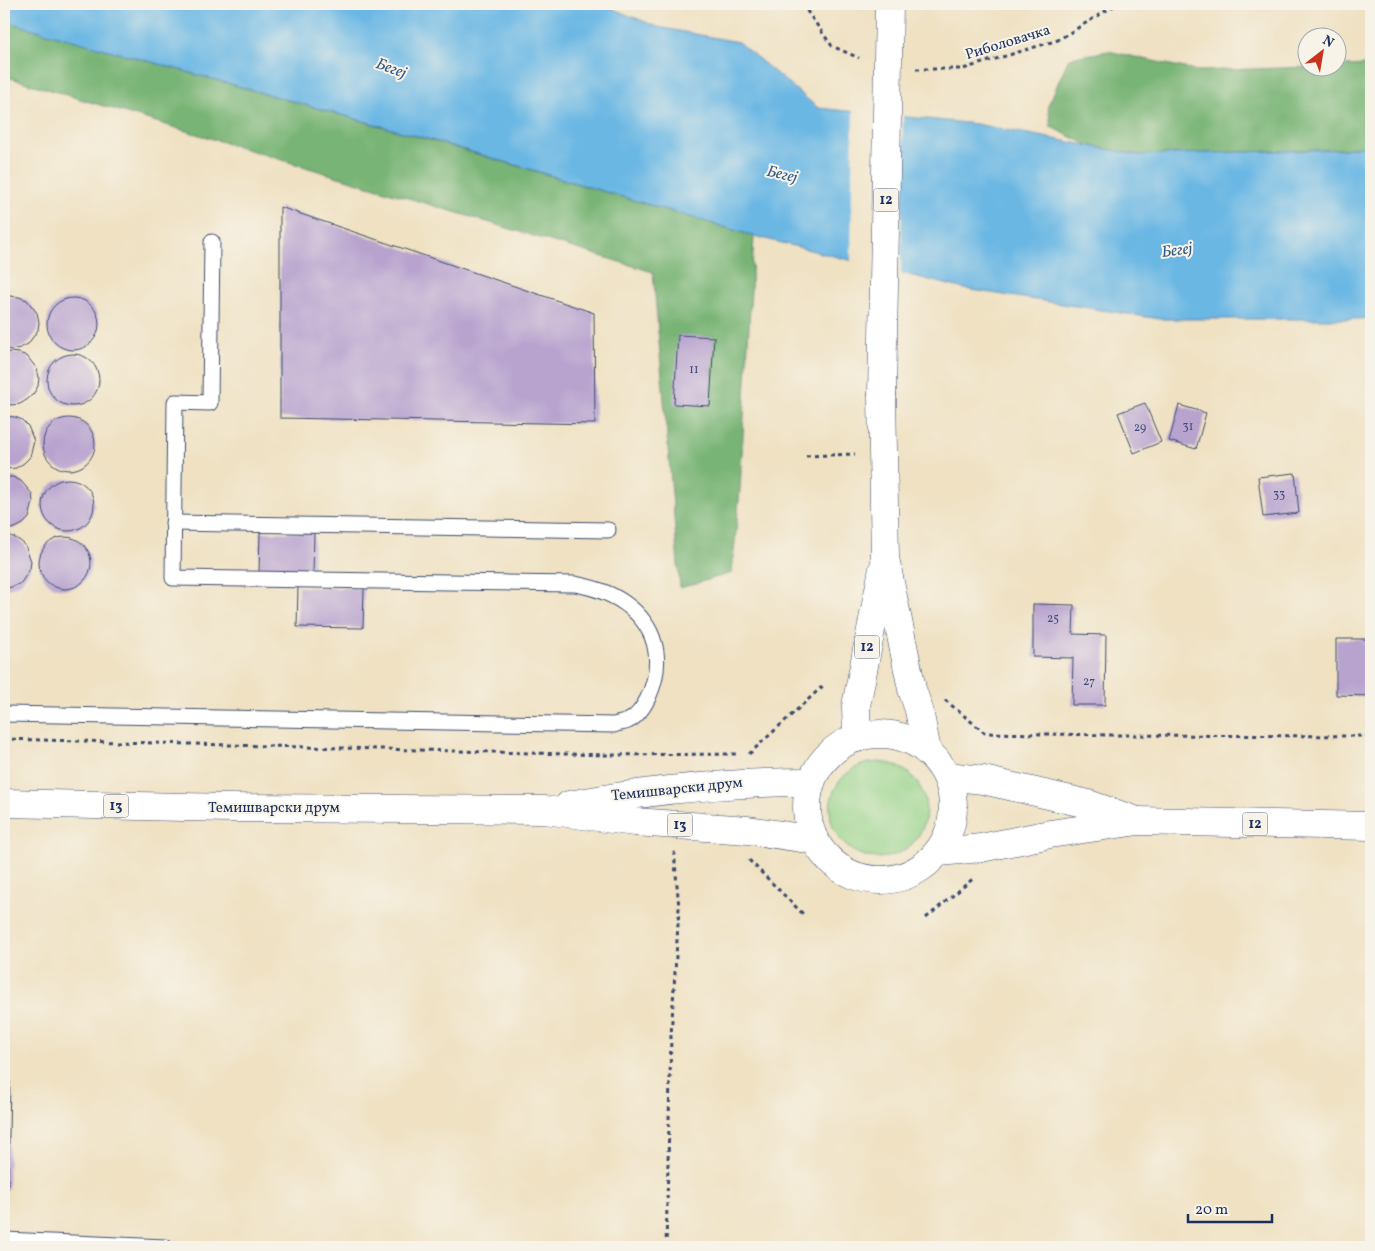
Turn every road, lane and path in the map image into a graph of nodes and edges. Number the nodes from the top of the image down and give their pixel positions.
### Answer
1 (802, 4) edge
2 (889, 4) edge
3 (1117, 4) edge
4 (868, 61) dead end
5 (915, 69) dead end
6 (212, 242) dead end
7 (884, 453) junction
8 (806, 456) dead end
9 (173, 523) junction
10 (608, 530) dead end
11 (885, 558) junction
12 (825, 684) dead end
13 (941, 696) dead end
14 (4, 714) edge
15 (1371, 736) edge
16 (857, 738) junction
17 (4, 739) edge
18 (927, 751) junction
19 (947, 776) junction
20 (811, 782) junction
21 (4, 804) edge
22 (545, 810) junction
23 (1138, 822) junction
24 (671, 825) junction
25 (1371, 826) edge
26 (814, 840) junction
27 (939, 852) junction
28 (747, 858) dead end
29 (980, 872) dead end
30 (805, 916) dead end
31 (926, 918) dead end
32 (4, 1240) edge
33 (165, 1247) edge
34 (666, 1247) edge

1 - 4 path
2 - 7 main road, 12, bridge
3 - 5 path, Риболовачка
6 - 9 lane
7 - 8 path
7 - 11 main road, 12
9 - 10 lane
9 - 14 lane
11 - 16 main road, 12
11 - 18 main road, 12
12 - 17 path
13 - 15 path
16 - 18 main road, 12
16 - 20 main road, 12
18 - 19 main road, 12
19 - 23 main road, 12
19 - 27 main road, 12
20 - 22 main road, Темишварски друм / 13
20 - 26 main road, 12
21 - 22 main road, Темишварски друм / 13
22 - 24 main road, Темишварски друм / 13
23 - 25 main road, 12
23 - 27 main road, 12
24 - 26 main road, Темишварски друм / 13
24 - 34 path
26 - 27 main road, 12
28 - 30 path
29 - 31 path
32 - 33 lane

